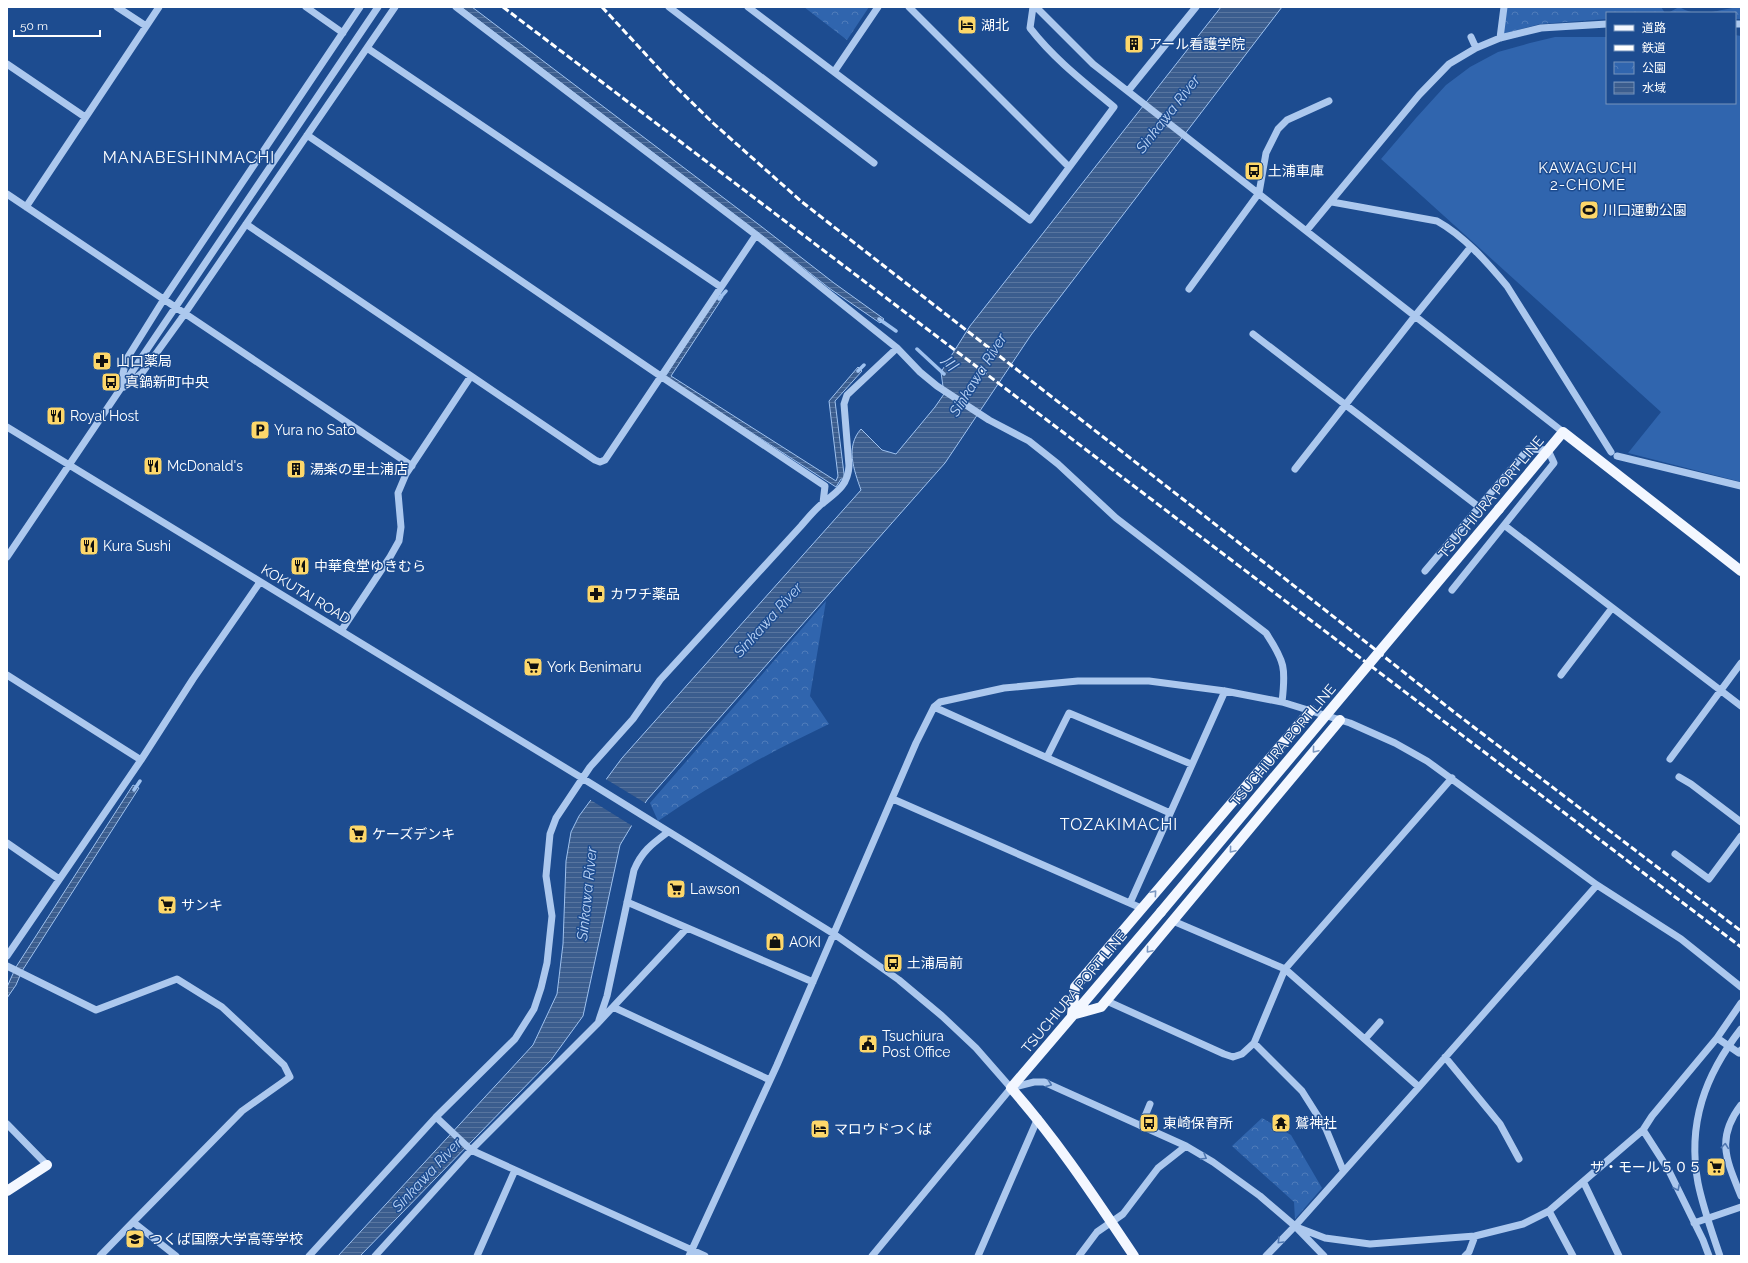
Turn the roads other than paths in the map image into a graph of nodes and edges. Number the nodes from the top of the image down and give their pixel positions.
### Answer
1 (116, 7) edge
2 (159, 7) edge
3 (306, 7) edge
4 (360, 7) edge
5 (378, 7) edge
6 (395, 7) edge
7 (456, 7) edge
8 (669, 7) edge
9 (748, 7) edge
10 (878, 7) edge
11 (909, 7) edge
12 (1033, 7) edge
13 (1036, 7) edge
14 (1504, 7) edge
15 (1192, 8) edge
16 (1606, 24) edge
17 (146, 26) junction
18 (343, 33) junction
19 (1471, 37) dead end
20 (1500, 38) junction
21 (367, 48) junction
22 (1476, 48) junction
23 (7, 64) edge
24 (834, 72) junction
25 (1128, 91) junction
26 (1329, 102) dead end
27 (85, 117) junction
28 (307, 135) junction
29 (874, 163) dead end
30 (1069, 167) junction
31 (1259, 193) junction
32 (7, 194) edge
33 (1332, 202) junction
34 (26, 207) junction
35 (246, 224) junction
36 (1307, 230) junction
37 (756, 235) junction
38 (1470, 248) junction
39 (721, 287) junction
40 (1189, 289) dead end
41 (164, 299) junction
42 (175, 307) junction
43 (186, 313) junction
44 (1415, 316) junction
45 (1253, 334) dead end
46 (897, 348) junction
47 (471, 376) junction
48 (662, 377) junction
49 (118, 391) junction
50 (1346, 406) junction
51 (7, 427) edge
52 (1563, 432) junction
53 (1548, 450) junction
54 (69, 465) junction
55 (412, 466) junction
56 (1295, 470) dead end
57 (1741, 486) edge
58 (823, 503) junction
59 (1479, 507) junction
60 (1504, 525) junction
61 (7, 557) edge
62 (1425, 571) dead end
63 (1741, 571) edge
64 (260, 582) junction
65 (1452, 590) dead end
66 (1612, 608) junction
67 (341, 630) junction
68 (1741, 663) edge
69 (7, 675) edge
70 (1561, 675) dead end
71 (1720, 690) junction
72 (1225, 691) junction
73 (1282, 702) junction
74 (1741, 706) edge
75 (934, 707) junction
76 (1312, 710) junction
77 (1340, 720) junction
78 (1047, 757) junction
79 (1670, 759) dead end
80 (141, 760) junction
81 (1191, 764) junction
82 (1679, 777) dead end
83 (582, 778) junction
84 (1452, 778) junction
85 (893, 799) junction
86 (1170, 812) junction
87 (1741, 822) edge
88 (668, 832) junction
89 (1741, 836) edge
90 (7, 843) edge
91 (1675, 854) dead end
92 (59, 879) junction
93 (1598, 885) junction
94 (627, 902) junction
95 (1130, 903) junction
96 (1141, 908) junction
97 (1173, 921) junction
98 (686, 929) junction
99 (834, 934) junction
100 (7, 956) edge
101 (7, 966) edge
102 (1285, 969) junction
103 (813, 982) junction
104 (1741, 987) edge
105 (1109, 1002) dead end
106 (1741, 1003) edge
107 (613, 1007) junction
108 (1072, 1015) junction
109 (1380, 1022) dead end
110 (597, 1024) junction
111 (1741, 1029) edge
112 (1717, 1038) junction
113 (1365, 1039) junction
114 (1254, 1043) junction
115 (1740, 1053) edge
116 (1445, 1057) junction
117 (770, 1080) junction
118 (1011, 1088) junction
119 (1419, 1088) junction
120 (1150, 1104) dead end
121 (1741, 1105) edge
122 (436, 1116) junction
123 (1038, 1118) junction
124 (7, 1124) edge
125 (1141, 1126) junction
126 (1643, 1130) junction
127 (1186, 1146) junction
128 (471, 1150) junction
129 (1518, 1159) dead end
130 (47, 1165) joint
131 (514, 1170) junction
132 (1343, 1170) junction
133 (1584, 1183) junction
134 (7, 1191) edge
135 (1741, 1196) edge
136 (1741, 1207) edge
137 (1549, 1211) junction
138 (133, 1222) junction
139 (1112, 1223) junction
140 (1694, 1223) junction
141 (1295, 1226) junction
142 (1475, 1236) junction
143 (691, 1253) edge
144 (1469, 1255) edge
145 (100, 1256) edge
146 (176, 1256) edge
147 (309, 1256) edge
148 (375, 1256) edge
149 (477, 1256) edge
150 (705, 1256) edge
151 (872, 1256) edge
152 (978, 1256) edge
153 (1079, 1256) edge
154 (1134, 1256) edge
155 (1266, 1256) edge
156 (1324, 1256) edge
157 (1573, 1256) edge
158 (1619, 1256) edge
159 (1709, 1256) edge
160 (1720, 1256) edge

1 - 17 street
2 - 17 street
3 - 18 street
4 - 18 street
5 - 42 street
6 - 21 street
7 - 37 street
8 - 29 street
9 - 24 street
10 - 24 street
11 - 30 street
12 - 30 street
13 - 25 street
14 - 20 street
15 - 25 street
16 - 20 street
17 - 27 street
18 - 41 street
19 - 22 street
20 - 22 street
21 - 28 street
21 - 39 street
22 - 33 street
23 - 27 street
24 - 30 street
25 - 31 street
26 - 31 street
27 - 34 street
28 - 35 street
28 - 48 street
31 - 36 street
31 - 40 street
32 - 34 street
33 - 36 street
33 - 38 street
34 - 41 street
35 - 43 street
35 - 47 street
36 - 44 street
37 - 39 street
37 - 46 street
38 - 44 street
38 - 57 street
39 - 48 street
41 - 42 street
41 - 49 street
42 - 43 street
42 - 49 street
43 - 49 street
43 - 55 street
44 - 50 street
44 - 52 street
45 - 50 street
46 - 58 street
46 - 73 street
47 - 48 street
47 - 55 street
48 - 58 street
49 - 54 street
50 - 56 street
50 - 59 street
51 - 54 street, KOKUTAI ROAD
52 - 53 main road, TSUCHIURA PORT LINE
52 - 63 main road, TSUCHIURA PORT LINE
53 - 59 street
53 - 60 street
53 - 108 main road, TSUCHIURA PORT LINE, bridge
54 - 61 street
54 - 64 street, KOKUTAI ROAD
55 - 67 street
58 - 83 street
59 - 62 street
60 - 65 street
60 - 66 street
64 - 67 street, KOKUTAI ROAD
64 - 80 street
66 - 70 street
66 - 71 street
67 - 83 street, KOKUTAI ROAD
68 - 71 street
69 - 80 street
71 - 74 street
71 - 79 street
72 - 73 street
72 - 75 street
72 - 81 street
73 - 76 street
75 - 78 street
75 - 85 street
76 - 77 street
96 -> 76 main road
77 - 84 street
77 -> 97 main road
78 - 81 street
78 - 86 street
80 - 92 street
81 - 86 street
82 - 87 street
83 - 88 street, KOKUTAI ROAD
83 - 122 street
84 - 93 street
84 - 102 street
85 - 95 street
85 - 99 street
86 - 95 street
88 - 94 street
88 - 99 street, KOKUTAI ROAD
89 - 91 street
90 - 92 street
92 - 100 street
93 - 104 street
93 - 116 street
94 - 98 street
94 - 110 street
95 - 96 street
96 - 108 main road
97 - 102 street
97 -> 108 main road
98 - 103 street
98 - 107 street
99 - 103 street
99 - 118 street, KOKUTAI ROAD
101 - 138 street
102 - 113 street
102 - 114 street
103 - 117 street
105 - 114 street
106 - 112 street
107 - 110 street
107 - 117 street
108 - 118 main road, TSUCHIURA PORT LINE
109 - 113 street
110 - 128 street
111 - 160 street, bridge
112 - 115 street
112 - 126 street
113 - 119 street
114 - 132 street
116 - 119 street
116 - 129 street
117 - 143 street
118 - 123 main road
118 -> 125 street
118 - 151 street
119 - 132 street
120 - 125 street
135 -> 121 street
122 - 128 street
122 - 147 street
123 - 139 main road
123 - 152 street
124 - 130 street
125 - 127 street
126 - 133 street
126 -> 140 street
127 - 139 street
127 -> 141 street
128 - 131 street
128 - 148 street
130 - 134 main road
131 - 143 street
131 - 149 street
132 - 141 street
133 - 137 street
133 - 158 street
136 - 140 street
137 - 142 street
137 - 157 street
138 - 145 street
138 - 146 street
139 - 153 street
139 - 154 main road
140 - 159 street
141 - 142 street
141 -> 155 street
141 - 156 street
142 - 144 street
143 - 150 street

